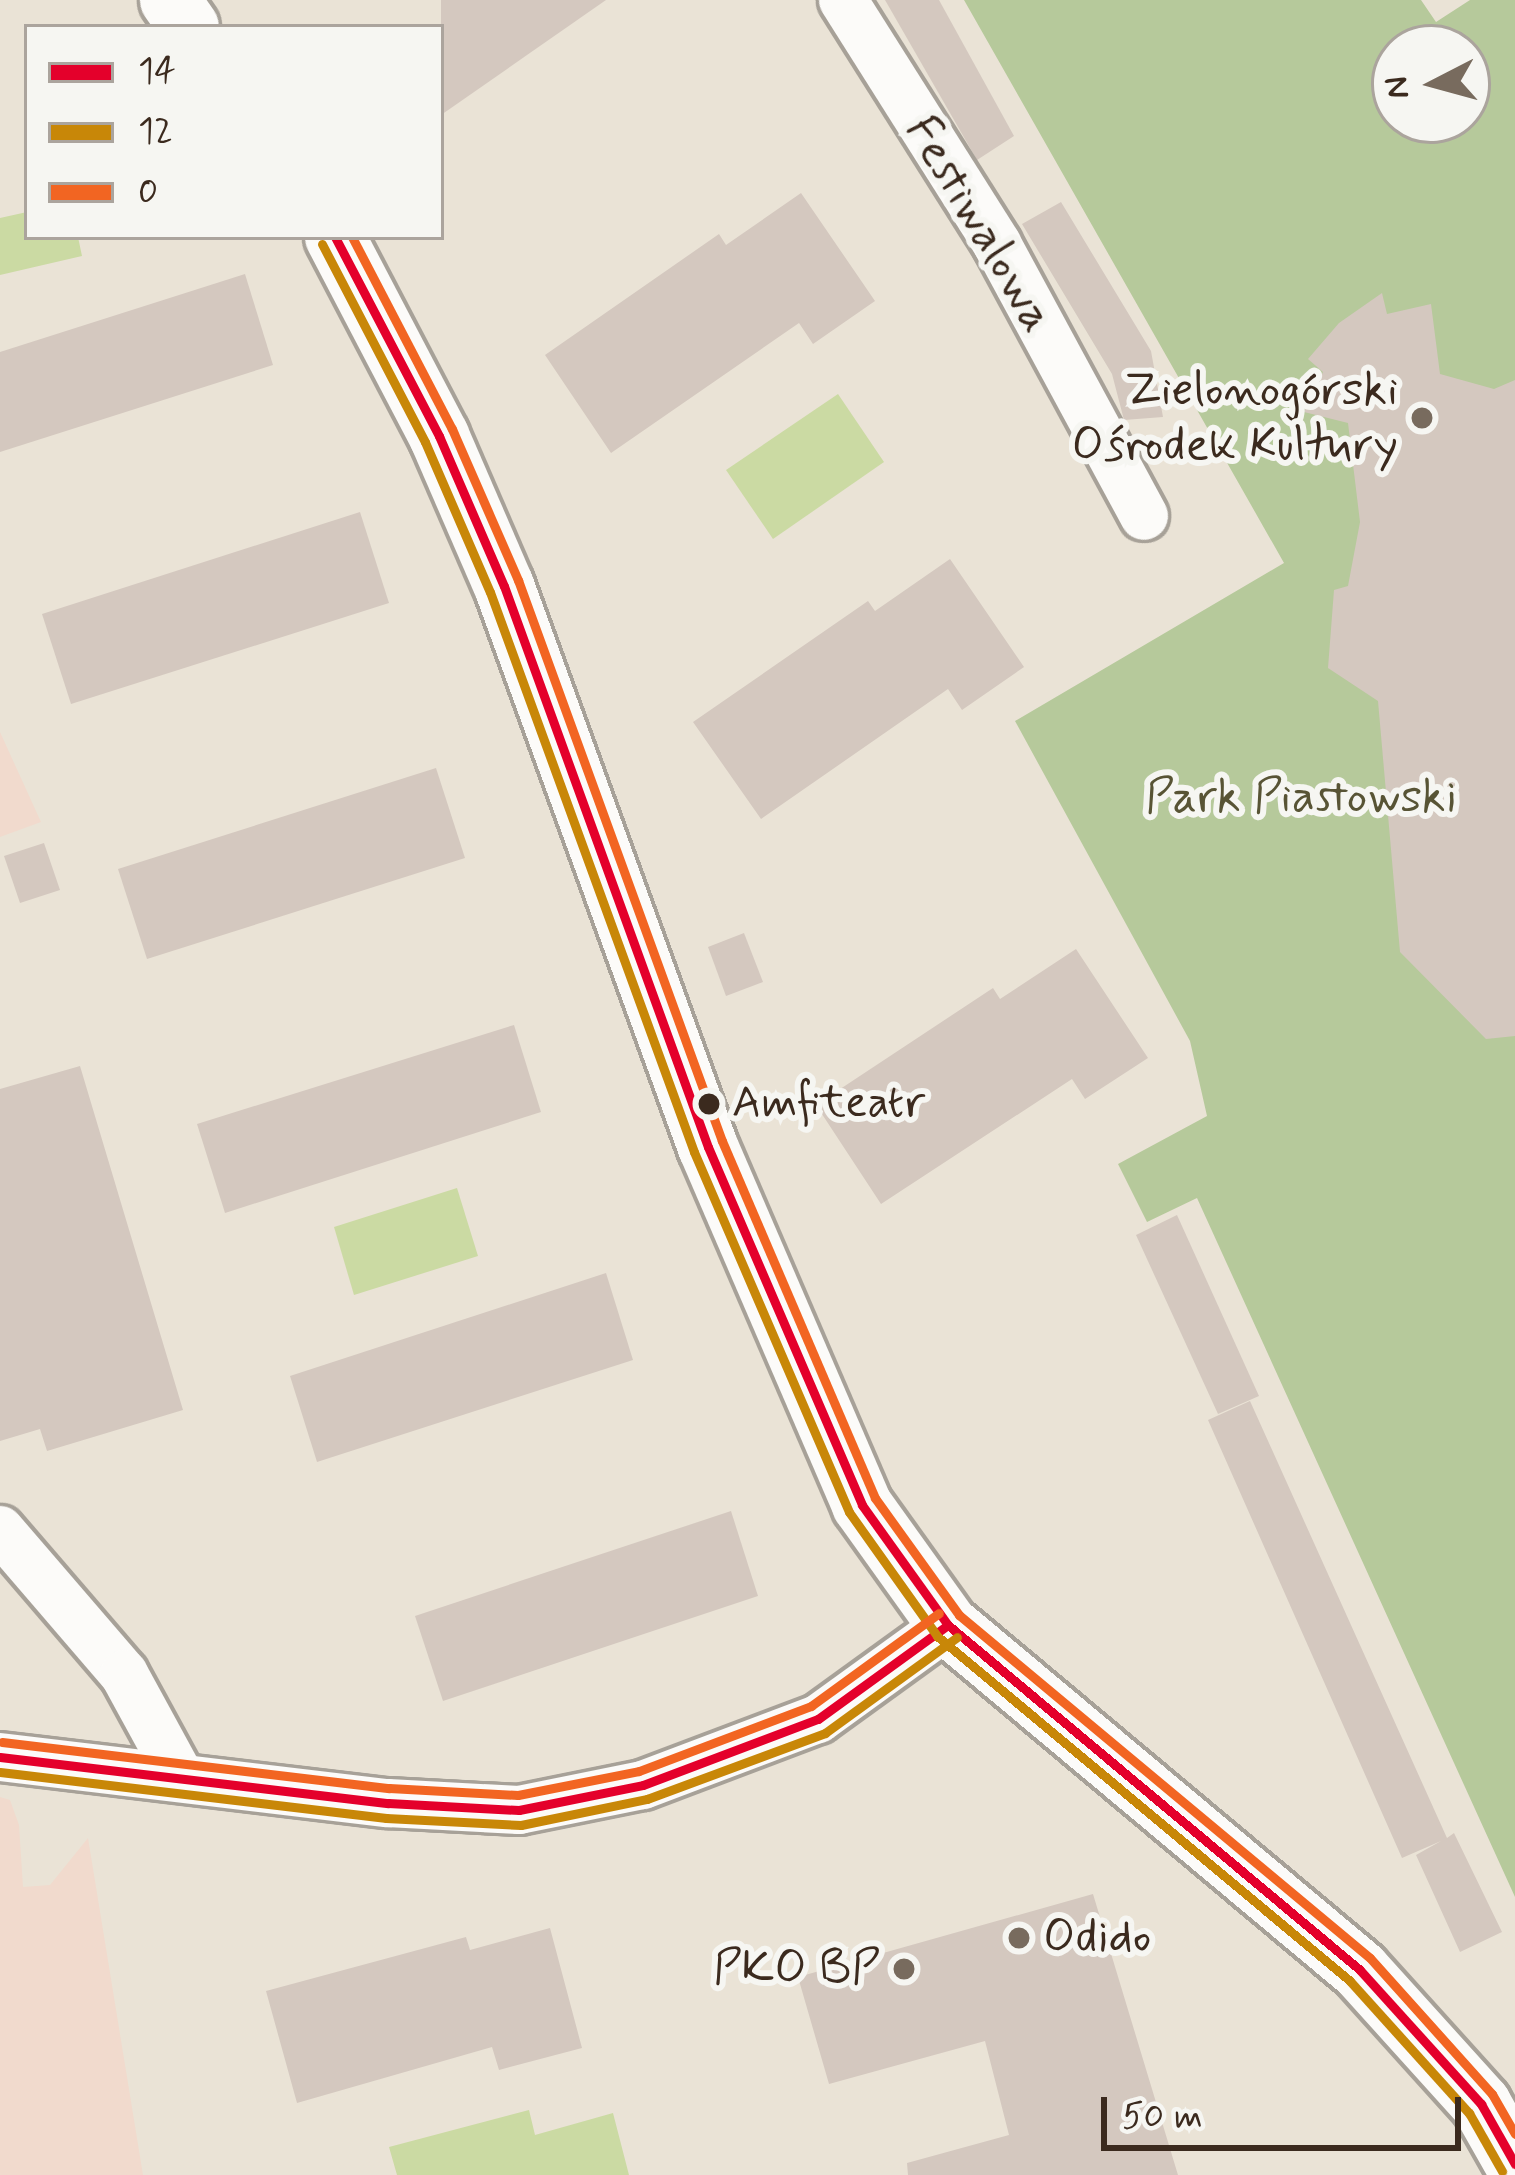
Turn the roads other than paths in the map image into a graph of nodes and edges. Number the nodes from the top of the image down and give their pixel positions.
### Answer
1 (843, 0) edge
2 (336, 240) edge
3 (1144, 516) dead end
4 (0, 1530) edge
5 (948, 1625) junction
6 (0, 1757) edge
7 (179, 1775) junction
8 (1515, 2164) edge

1 - 3 street, Festiwalowa
2 - 5 street
4 - 7 street
5 - 7 street
5 - 8 street
6 - 7 street

